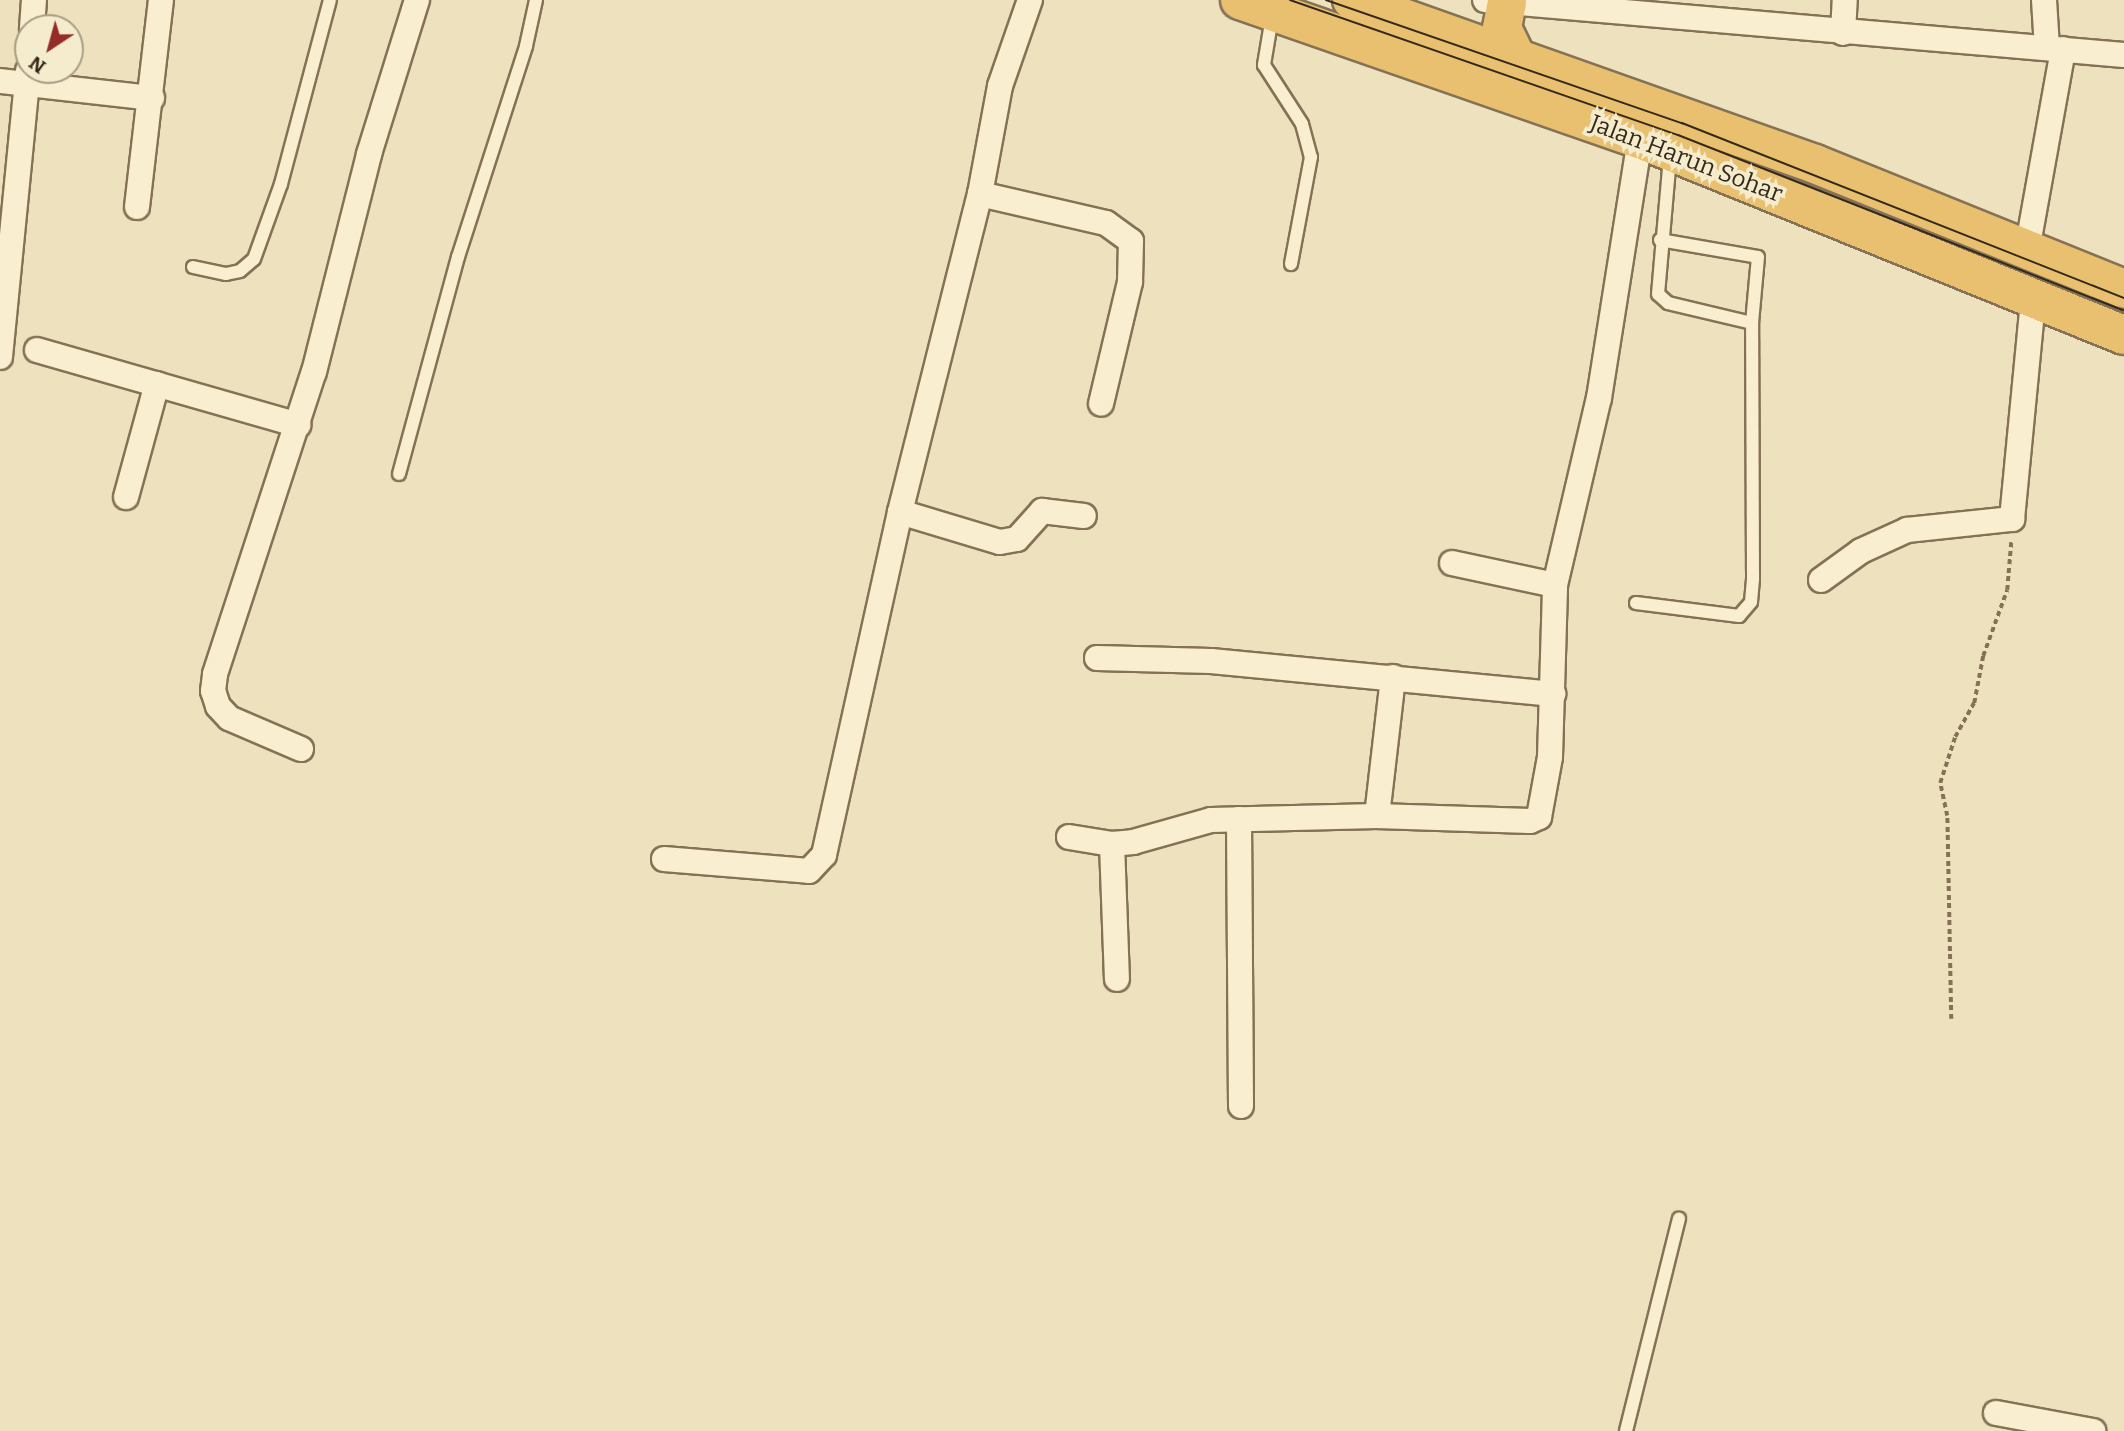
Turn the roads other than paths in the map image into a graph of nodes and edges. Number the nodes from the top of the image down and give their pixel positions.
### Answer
1 (161, 0) edge
2 (330, 0) edge
3 (417, 0) edge
4 (536, 0) edge
5 (1030, 0) edge
6 (1352, 0) edge
7 (1845, 0) edge
8 (2044, 0) edge
9 (1496, 1) edge
10 (1554, 3) edge
11 (1257, 5) edge
12 (1737, 10) edge
13 (1843, 33) junction
14 (2055, 49) junction
15 (1515, 55) junction
16 (2124, 55) edge
17 (26, 84) edge
18 (69, 84) edge
19 (152, 98) junction
20 (1655, 146) junction
21 (979, 194) junction
22 (137, 207) dead end
23 (1660, 240) junction
24 (2027, 250) junction
25 (1291, 264) dead end
26 (192, 267) dead end
27 (2124, 289) edge
28 (2033, 300) junction
29 (1752, 323) junction
30 (2124, 335) edge
31 (37, 350) dead end
32 (0, 357) edge
33 (157, 384) junction
34 (1101, 404) dead end
35 (298, 425) junction
36 (399, 474) dead end
37 (126, 497) dead end
38 (900, 512) junction
39 (1084, 516) dead end
40 (1452, 563) dead end
41 (1821, 580) dead end
42 (1555, 585) junction
43 (1636, 603) dead end
44 (1097, 658) dead end
45 (1393, 677) junction
46 (1553, 694) junction
47 (301, 749) dead end
48 (1377, 816) junction
49 (1240, 819) junction
50 (1069, 837) dead end
51 (1112, 844) junction
52 (664, 859) dead end
53 (1117, 979) dead end
54 (1241, 1106) dead end
55 (1679, 1219) dead end
56 (1996, 1413) dead end
57 (1626, 1431) edge
58 (2093, 1431) edge

1 - 19 street
2 - 26 lane
3 - 35 street
4 - 36 lane
5 - 21 street
6 - 15 highway, Jalan Harun Sohar
7 - 13 street
8 - 14 street
9 - 10 street
9 - 15 highway
10 - 12 street
11 - 20 highway, Jalan Harun Sohar
11 - 25 lane
12 - 13 street
13 - 14 street
14 - 16 street
14 - 24 street
15 - 24 highway, Jalan Harun Sohar
17 - 32 street
18 - 19 street
19 - 22 street
20 - 23 lane
20 - 28 highway, Jalan Harun Sohar
20 - 42 street
21 - 34 street
21 - 38 street
23 - 29 lane
23 - 29 lane
24 - 27 highway, Jalan Harun Sohar
28 - 30 highway, Jalan Harun Sohar
28 - 41 street
29 - 43 lane
31 - 33 street
33 - 35 street
33 - 37 street
35 - 47 street
38 - 39 street
38 - 52 street
40 - 42 street
42 - 46 street
44 - 45 street
45 - 46 street
45 - 48 street
46 - 48 street
48 - 49 street
49 - 51 street
49 - 54 street
50 - 51 street
51 - 53 street
55 - 57 lane
56 - 58 street

